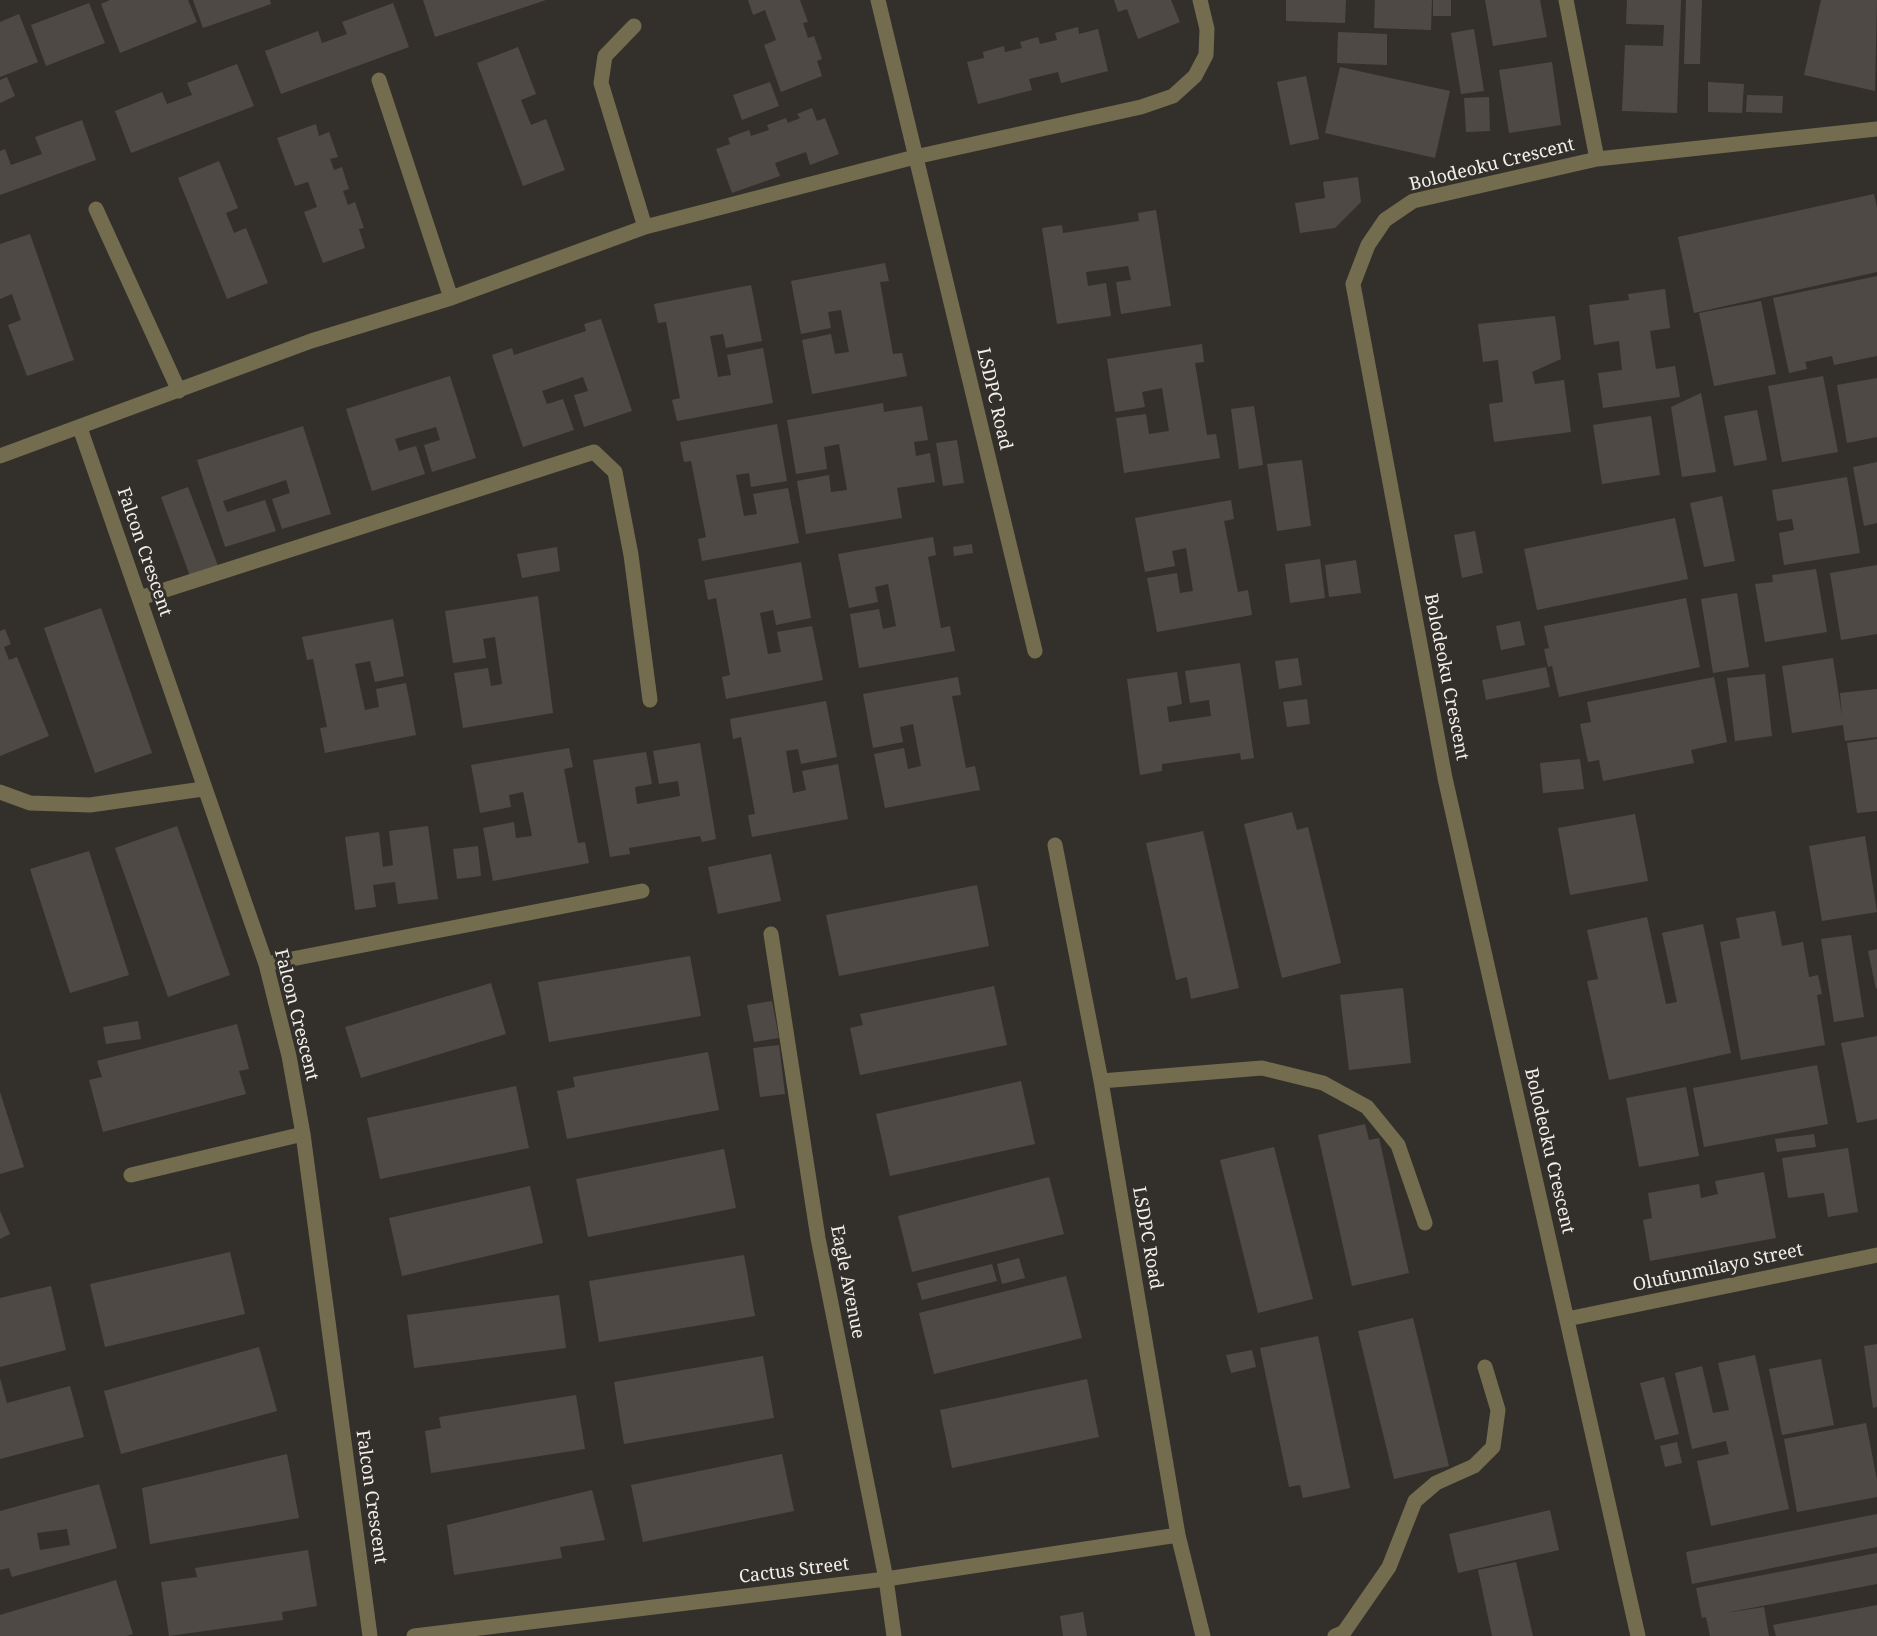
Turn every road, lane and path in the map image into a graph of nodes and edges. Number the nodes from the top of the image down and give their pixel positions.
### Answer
1 (878, 0) edge
2 (1200, 0) edge
3 (1566, 0) edge
4 (633, 26) dead end
5 (379, 80) dead end
6 (1877, 129) edge
7 (915, 157) junction
8 (1597, 159) junction
9 (96, 209) dead end
10 (645, 227) junction
11 (452, 298) junction
12 (179, 391) junction
13 (80, 428) junction
14 (0, 456) edge
15 (140, 598) junction
16 (1035, 651) dead end
17 (650, 699) dead end
18 (203, 789) junction
19 (0, 792) edge
20 (1055, 845) dead end
21 (642, 891) dead end
22 (771, 934) dead end
23 (266, 964) junction
24 (1101, 1082) junction
25 (303, 1134) junction
26 (130, 1175) dead end
27 (1425, 1223) dead end
28 (1877, 1255) edge
29 (1567, 1319) junction
30 (1485, 1367) dead end
31 (1178, 1535) junction
32 (886, 1579) junction
33 (370, 1636) edge
34 (414, 1636) edge
35 (894, 1636) edge
36 (1203, 1636) edge
37 (1335, 1636) edge
38 (1638, 1636) edge

1 - 7 street, LSDPC Road
2 - 7 street
3 - 8 street
4 - 10 street
5 - 11 street
6 - 8 street, Bolodeoku Crescent
7 - 10 street
7 - 16 street, LSDPC Road
8 - 29 street, Bolodeoku Crescent
9 - 12 street
10 - 11 street
11 - 12 street
12 - 13 street
13 - 14 street
13 - 15 street, Falcon Crescent
15 - 17 street
15 - 18 street, Falcon Crescent
18 - 19 street
18 - 23 street, Falcon Crescent
20 - 24 street, LSDPC Road
21 - 23 street
22 - 32 street, Eagle Avenue
23 - 25 street, Falcon Crescent
24 - 27 street
24 - 31 street, LSDPC Road
25 - 26 street
25 - 33 street, Falcon Crescent
28 - 29 street, Olufunmilayo Street
29 - 38 street, Bolodeoku Crescent
30 - 37 street
31 - 32 street, Cactus Street
31 - 36 street, LSDPC Road
32 - 34 street, Cactus Street
32 - 35 street, Eagle Avenue

